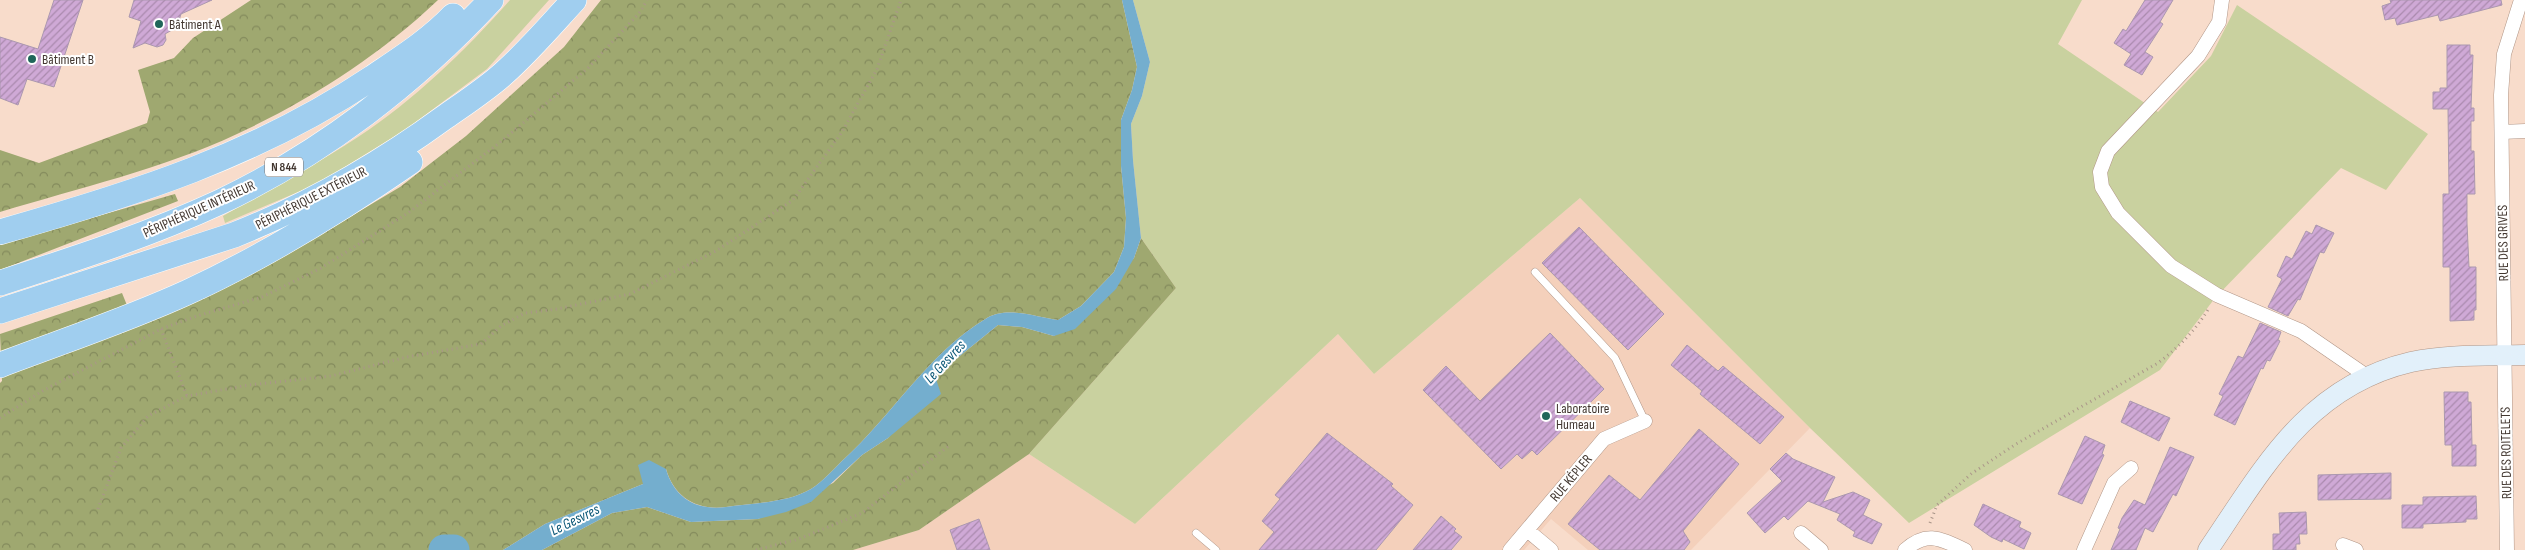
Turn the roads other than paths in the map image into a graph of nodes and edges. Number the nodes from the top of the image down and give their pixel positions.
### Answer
1 (468, 0) edge
2 (491, 0) edge
3 (574, 0) edge
4 (2222, 0) edge
5 (2522, 0) edge
6 (431, 129) junction
7 (2525, 131) edge
8 (2502, 132) junction
9 (0, 232) edge
10 (1535, 272) dead end
11 (0, 283) edge
12 (0, 311) edge
13 (2505, 355) junction
14 (2525, 355) edge
15 (0, 365) edge
16 (2368, 377) junction
17 (1645, 421) joint
18 (2131, 468) dead end
19 (1527, 530) junction
20 (1196, 533) dead end
21 (1801, 533) dead end
22 (1216, 550) edge
23 (1510, 550) edge
24 (1551, 550) edge
25 (1821, 550) edge
26 (1905, 550) edge
27 (1965, 550) edge
28 (2084, 550) edge
29 (2208, 550) edge
30 (2507, 550) edge

1 - 9 highway
2 - 11 highway, PÉRIPHÉRIQUE INTÉRIEUR / N 844
3 - 6 highway, PÉRIPHÉRIQUE EXTÉRIEUR
4 - 16 street
5 - 8 street, RUE DES GRIVES
6 - 12 highway, PÉRIPHÉRIQUE EXTÉRIEUR
6 - 15 highway
7 - 8 street
8 - 13 street, RUE DES GRIVES
10 - 17 lane
13 - 14 street
13 - 16 street
13 - 30 street, RUE DES ROITELETS
16 - 29 street
17 - 19 street, RUE KÉPLER
18 - 28 street
19 - 23 street, RUE KÉPLER
19 - 24 street
20 - 22 lane
21 - 25 street
26 - 27 street

